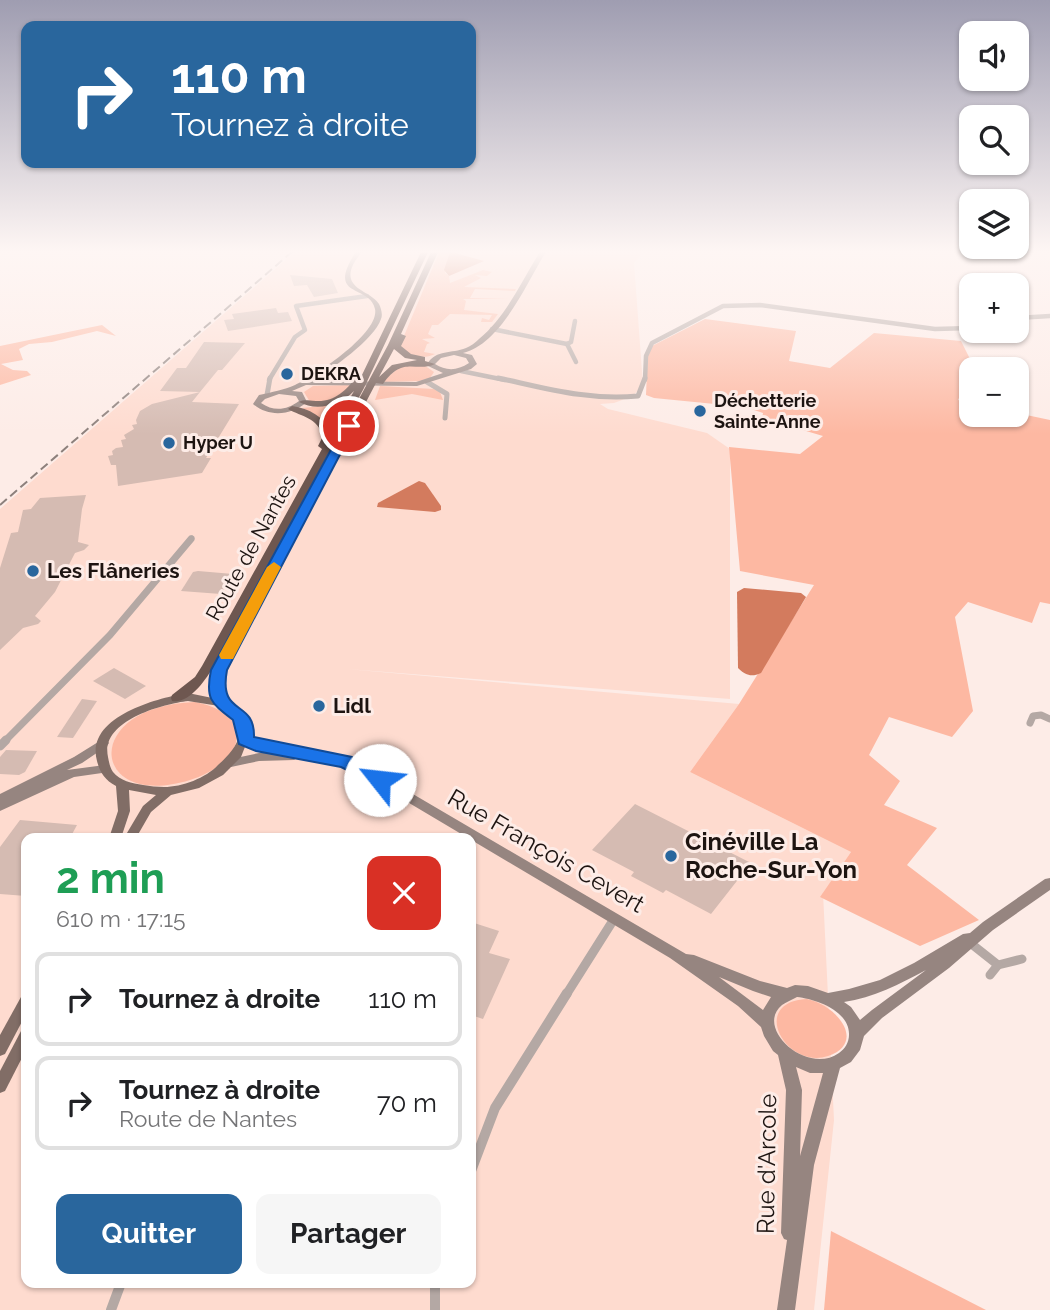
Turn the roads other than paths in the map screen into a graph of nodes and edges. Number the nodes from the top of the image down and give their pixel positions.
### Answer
1 (298, 311) edge
2 (379, 311) edge
3 (397, 311) edge
4 (408, 311) edge
5 (505, 311) edge
6 (713, 311) edge
7 (805, 311) edge
8 (1050, 316) edge
9 (1029, 317) edge
10 (575, 321) dead end
11 (959, 328) edge
12 (400, 329) junction
13 (492, 329) junction
14 (567, 344) junction
15 (470, 353) junction
16 (576, 362) dead end
17 (434, 364) junction
18 (329, 366) junction
19 (471, 366) junction
20 (456, 371) junction
21 (323, 373) junction
22 (480, 373) junction
23 (365, 376) junction
24 (430, 381) junction
25 (314, 382) junction
26 (338, 382) junction
27 (268, 391) junction
28 (302, 392) junction
29 (292, 409) junction
30 (445, 418) dead end
31 (339, 446) junction
32 (320, 461) junction
33 (182, 537) dead end
34 (192, 538) dead end
35 (181, 547) junction
36 (177, 698) junction
37 (219, 701) junction
38 (1050, 719) edge
39 (1030, 723) dead end
40 (245, 740) junction
41 (103, 743) junction
42 (0, 746) edge
43 (317, 755) junction
44 (231, 763) junction
45 (105, 769) junction
46 (122, 784) junction
47 (168, 791) junction
48 (0, 799) edge
49 (0, 807) edge
50 (117, 833) edge
51 (133, 833) edge
52 (469, 833) edge
53 (476, 837) edge
54 (1050, 883) edge
55 (614, 919) junction
56 (988, 926) junction
57 (970, 942) junction
58 (676, 954) junction
59 (1022, 959) dead end
60 (998, 965) junction
61 (990, 975) dead end
62 (785, 994) junction
63 (829, 998) junction
64 (21, 1010) edge
65 (767, 1023) junction
66 (856, 1034) junction
67 (21, 1046) edge
68 (0, 1049) edge
69 (785, 1055) junction
70 (833, 1065) junction
71 (0, 1086) edge
72 (476, 1158) edge
73 (790, 1275) junction
74 (119, 1288) edge
75 (434, 1288) edge
76 (111, 1310) edge
77 (435, 1310) edge
78 (786, 1310) edge

1 - 27 street
2 - 18 street
3 - 23 highway, Route de Nantes
4 - 12 highway, Route de Nantes
5 - 13 street
6 - 22 street
7 - 11 street
8 - 9 street
10 - 14 street
12 - 17 highway
12 - 31 highway, Route de Nantes
13 - 14 street
13 - 15 street
14 - 16 street
15 - 17 street
15 - 19 street
17 - 20 street
17 - 24 street
17 - 31 highway
18 - 21 street
18 - 28 street
19 - 20 street
19 - 22 street
20 - 22 street
20 - 24 street
21 - 25 street
21 - 26 street
23 - 28 highway
23 - 32 highway, Route de Nantes
24 - 26 street
24 - 30 street
25 - 26 street
25 - 28 street
26 - 28 street
27 - 28 street
27 - 29 street
28 - 29 street
29 - 32 highway
31 - 37 highway, Route de Nantes
32 - 36 highway, Route de Nantes
33 - 35 street
34 - 35 street
35 - 42 street
36 - 37 main road
36 - 41 main road
37 - 40 main road
38 - 39 street
40 - 43 street, Rue François Cevert
40 - 44 main road
41 - 45 main road
41 - 48 street
43 - 44 street, Rue François Cevert
43 - 52 street, Rue François Cevert
44 - 47 main road
45 - 46 main road
45 - 49 street
46 - 47 main road
46 - 50 main road
47 - 51 main road
53 - 55 street, Rue François Cevert
54 - 56 street
55 - 58 street, Rue François Cevert
55 - 72 street
56 - 57 street
56 - 63 street
57 - 60 street
57 - 66 street
58 - 62 street, Rue François Cevert
58 - 65 street, Rue François Cevert
59 - 60 street
60 - 61 street
62 - 63 street
62 - 65 street
63 - 66 street
64 - 68 main road
65 - 69 street
66 - 70 street
67 - 71 main road
69 - 70 street
69 - 73 street, Rue d'Arcole
70 - 73 street, Rue d'Arcole
73 - 78 street, Rue d'Arcole
74 - 76 street
75 - 77 street

